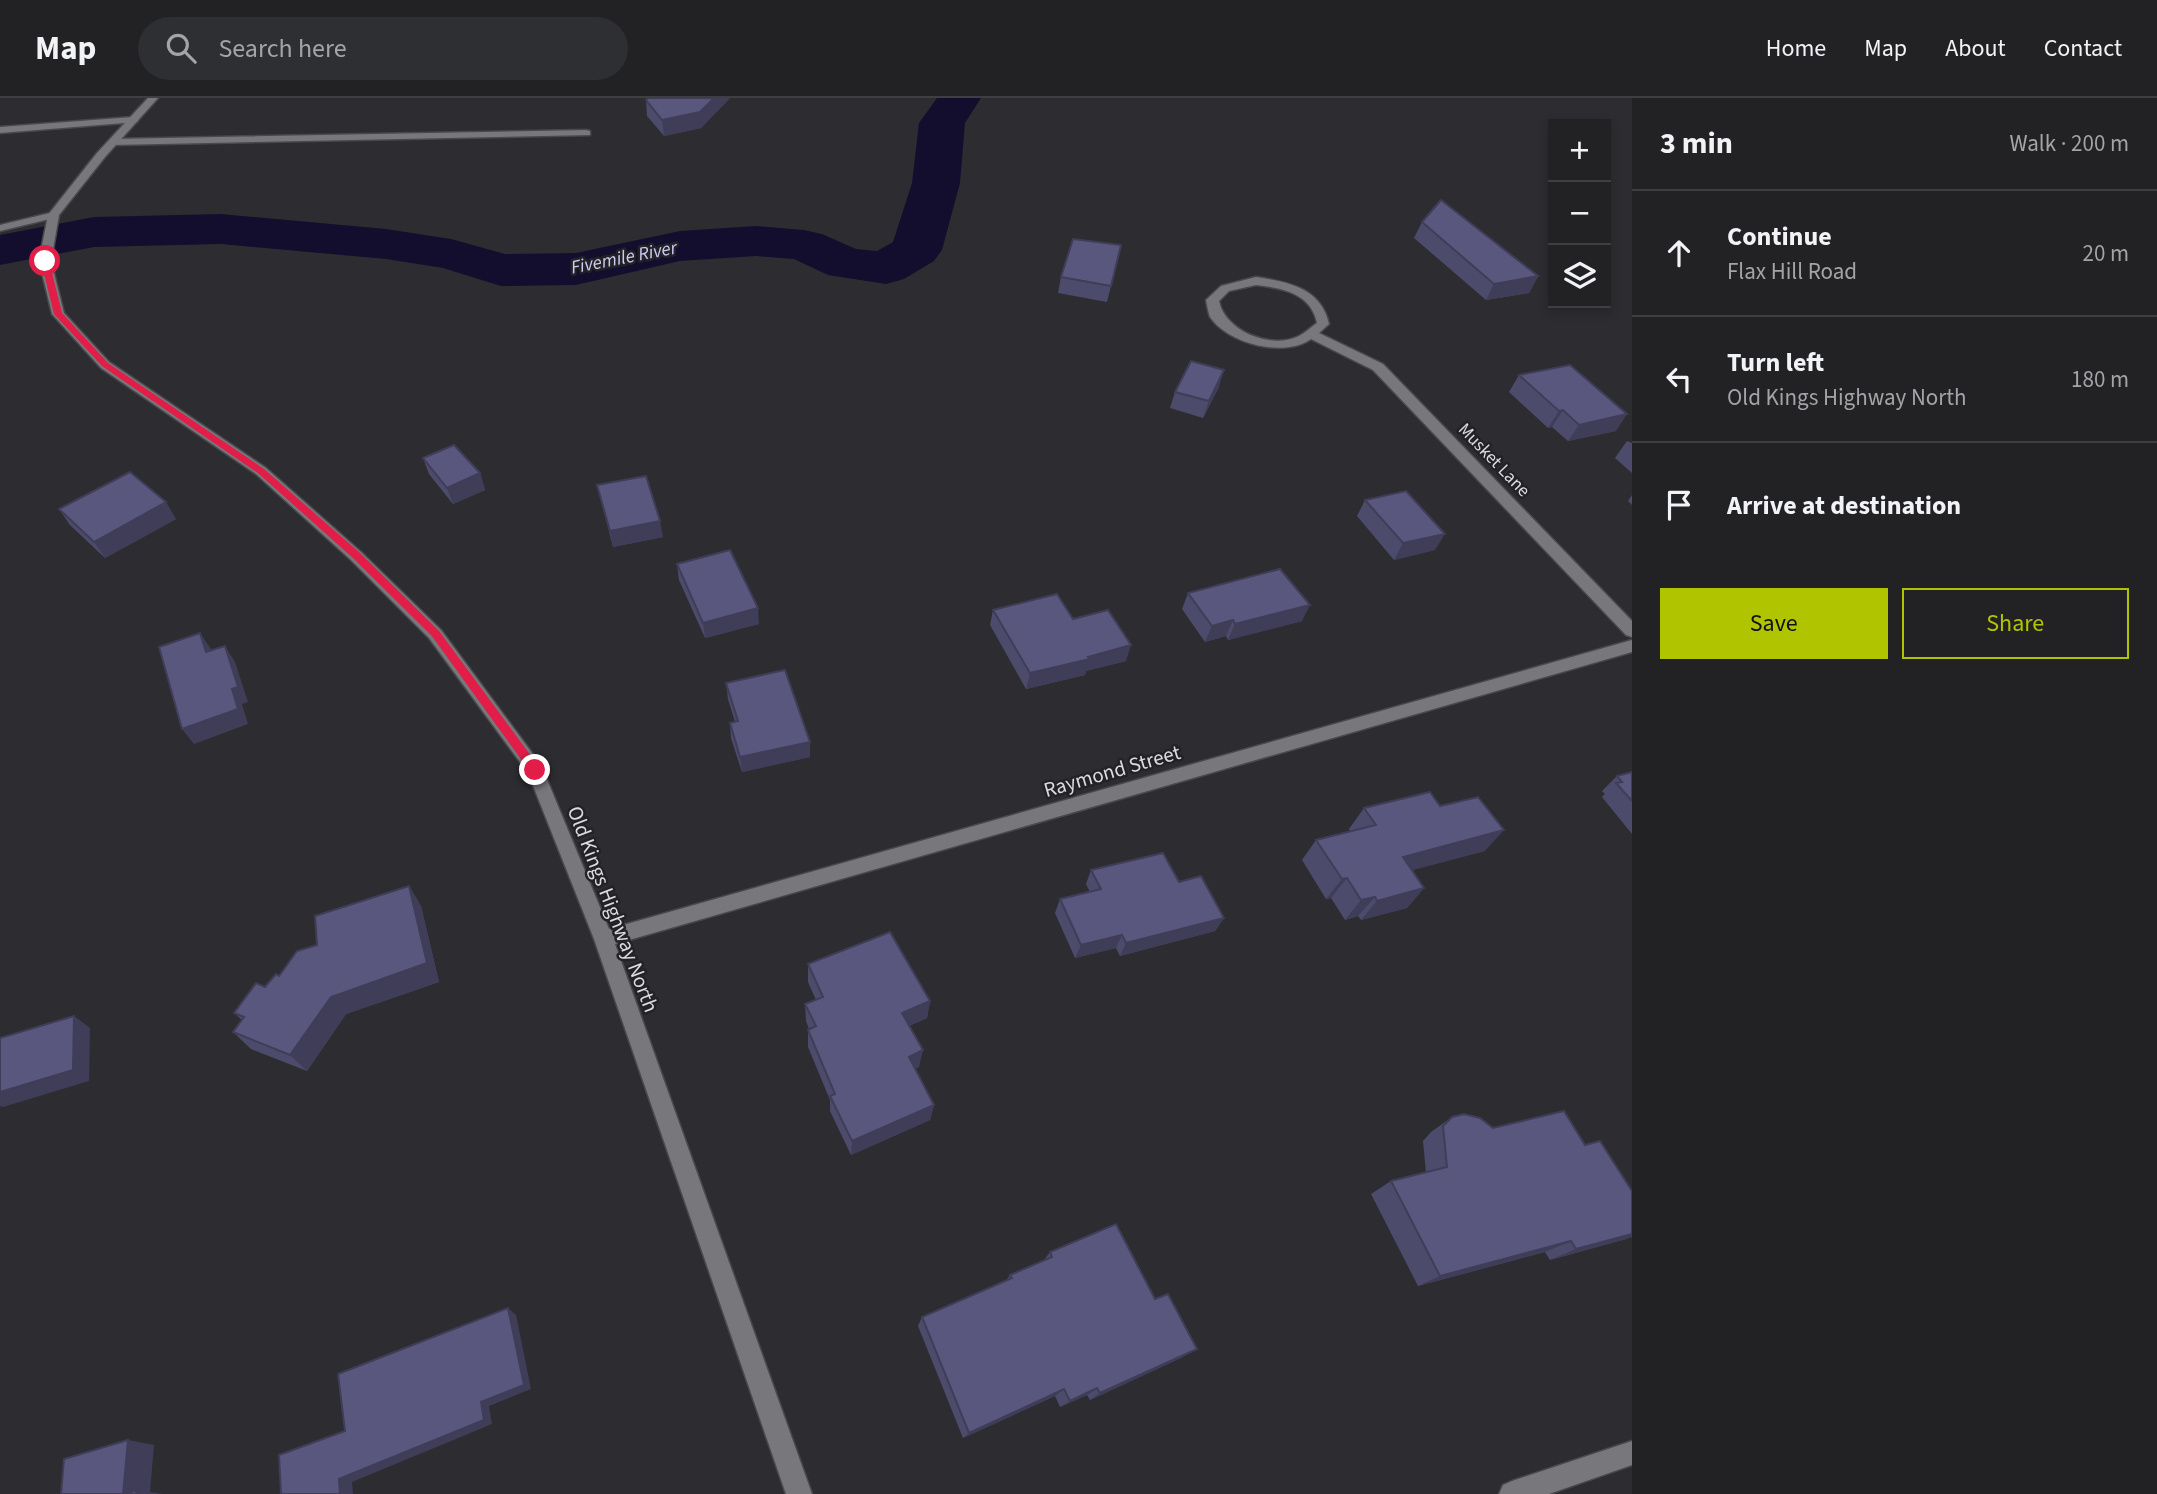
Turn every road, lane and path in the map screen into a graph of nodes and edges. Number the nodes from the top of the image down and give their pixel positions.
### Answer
1 (153, 98) edge
2 (133, 120) junction
3 (0, 130) edge
4 (586, 133) dead end
5 (113, 142) junction
6 (54, 215) junction
7 (0, 228) edge
8 (1314, 335) junction
9 (1632, 631) edge
10 (1632, 646) edge
11 (604, 939) junction
12 (1632, 1453) edge
13 (799, 1494) edge
14 (1512, 1494) edge

1 - 2 main road
2 - 3 main road
2 - 5 main road
4 - 5 main road
5 - 6 main road
6 - 7 main road
6 - 11 main road, Old Kings Highway North
8 - 8 main road
8 - 9 main road, Musket Lane
10 - 11 main road, Raymond Street
11 - 13 main road, Old Kings Highway North
12 - 14 main road

